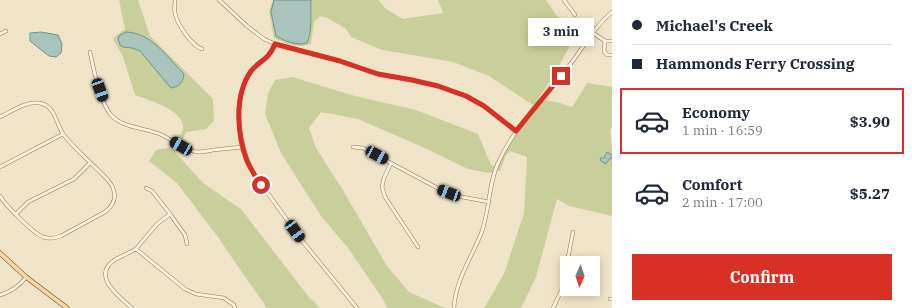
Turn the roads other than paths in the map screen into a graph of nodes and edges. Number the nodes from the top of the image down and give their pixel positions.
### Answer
1 (175, 0) edge
2 (219, 0) edge
3 (564, 0) edge
4 (612, 12) edge
5 (575, 15) dead end
6 (6, 31) dead end
7 (593, 32) junction
8 (0, 34) edge
9 (605, 41) junction
10 (612, 41) edge
11 (275, 44) junction
12 (202, 49) dead end
13 (90, 52) dead end
14 (612, 56) edge
15 (0, 117) edge
16 (516, 131) junction
17 (63, 134) junction
18 (243, 147) junction
19 (353, 147) dead end
20 (90, 163) junction
21 (391, 163) junction
22 (0, 167) edge
23 (146, 188) dead end
24 (0, 196) edge
25 (489, 202) junction
26 (16, 214) junction
27 (170, 214) junction
28 (573, 232) dead end
29 (187, 244) dead end
30 (418, 247) dead end
31 (136, 250) junction
32 (0, 253) edge
33 (568, 256) edge
34 (26, 277) junction
35 (560, 293) edge
36 (0, 295) edge
37 (67, 308) edge
38 (132, 308) edge
39 (235, 308) edge
40 (357, 308) edge
41 (454, 308) edge
42 (553, 308) edge

1 - 12 street
2 - 11 street
3 - 5 street
4 - 7 street
6 - 8 street
7 - 9 street
7 - 16 street
9 - 10 street
9 - 14 street
11 - 16 street
11 - 18 street
13 - 18 street
15 - 17 street
16 - 25 street
17 - 20 street
17 - 22 street
18 - 40 street
19 - 21 street
20 - 26 street
20 - 26 street
21 - 25 street
21 - 30 street
23 - 27 street
24 - 26 street
25 - 41 street
27 - 29 street
27 - 31 street
28 - 33 street
31 - 38 street
31 - 39 street
32 - 34 main road
34 - 36 street
34 - 37 main road
35 - 42 street

